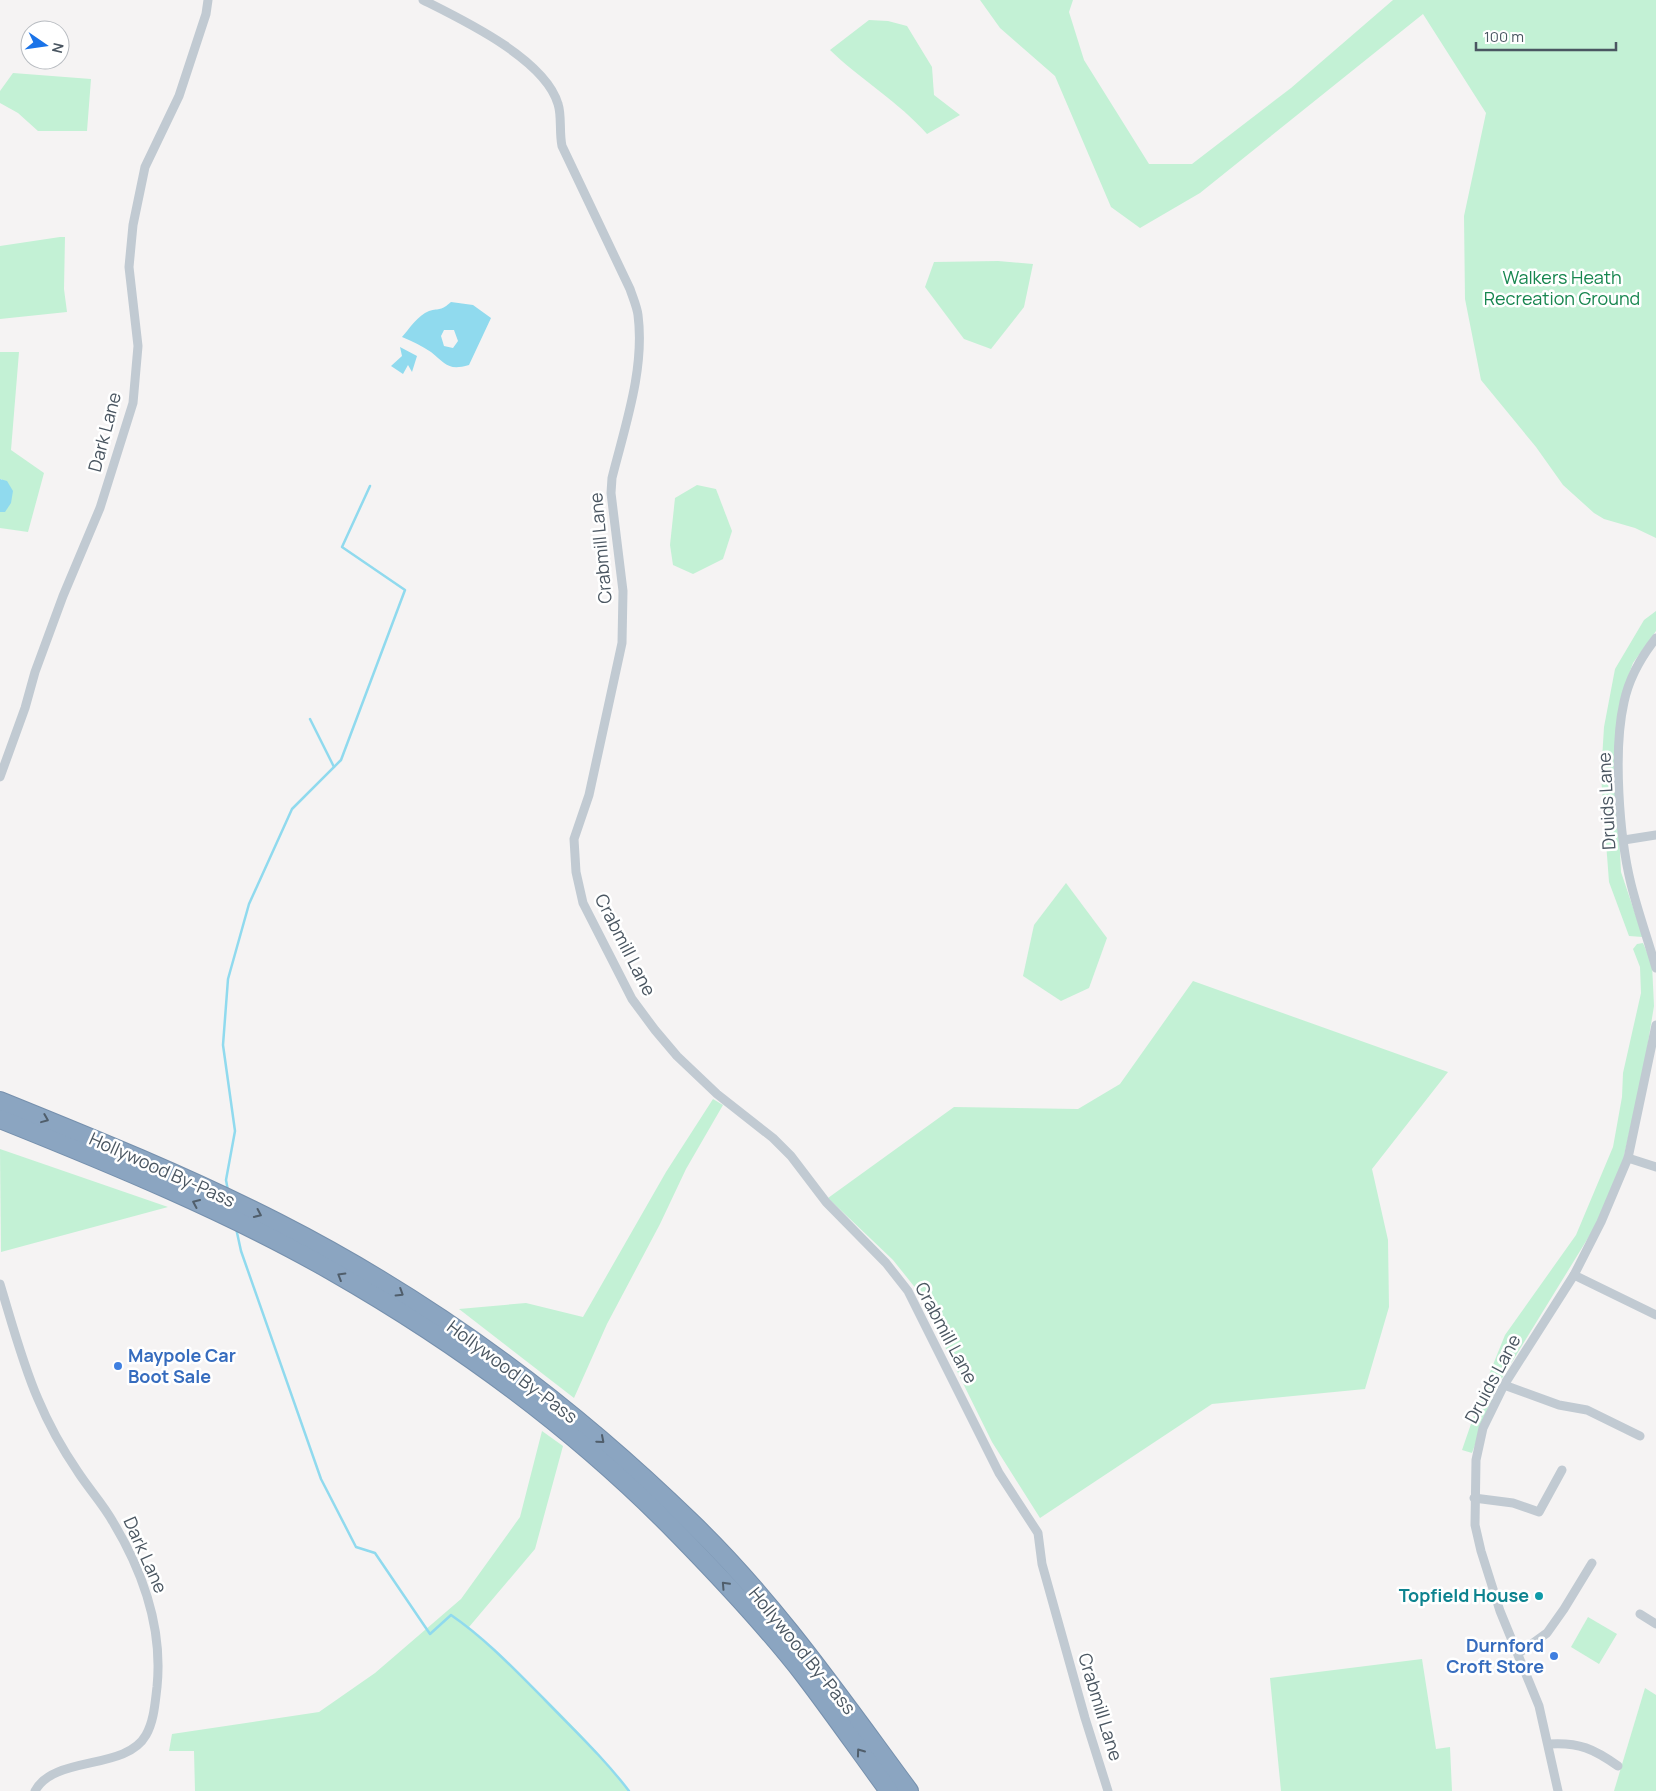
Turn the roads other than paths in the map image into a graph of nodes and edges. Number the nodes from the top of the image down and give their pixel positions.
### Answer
1 (208, 0) edge
2 (423, 0) edge
3 (1656, 638) edge
4 (0, 777) edge
5 (1656, 835) edge
6 (1624, 840) junction
7 (1652, 934) edge
8 (1656, 968) edge
9 (1656, 1025) edge
10 (0, 1101) edge
11 (0, 1119) edge
12 (1628, 1158) junction
13 (1656, 1167) edge
14 (1574, 1275) junction
15 (0, 1284) edge
16 (1656, 1315) edge
17 (1504, 1384) junction
18 (1640, 1436) dead end
19 (1562, 1470) dead end
20 (1474, 1498) junction
21 (1592, 1563) dead end
22 (1640, 1614) dead end
23 (1656, 1624) edge
24 (1519, 1653) junction
25 (1549, 1744) junction
26 (1618, 1766) dead end
27 (35, 1791) edge
28 (889, 1791) edge
29 (909, 1791) edge
30 (1108, 1791) edge
31 (1558, 1791) edge

1 - 4 street, Dark Lane
2 - 30 street, Crabmill Lane
3 - 6 street, Druids Lane
5 - 6 street
6 - 7 street, Druids Lane
7 - 8 street, Druids Lane
9 - 12 street, Druids Lane
10 -> 29 highway, Hollywood By-Pass
28 -> 11 highway, Hollywood By-Pass
12 - 13 street
12 - 14 street, Druids Lane
14 - 16 street
14 - 17 street, Druids Lane
15 - 27 street, Dark Lane
17 - 18 street
17 - 20 street, Druids Lane
19 - 20 street
20 - 24 street, Druids Lane
21 - 24 street
22 - 23 street
24 - 25 street, Druids Lane
25 - 26 street
25 - 31 street, Druids Lane

